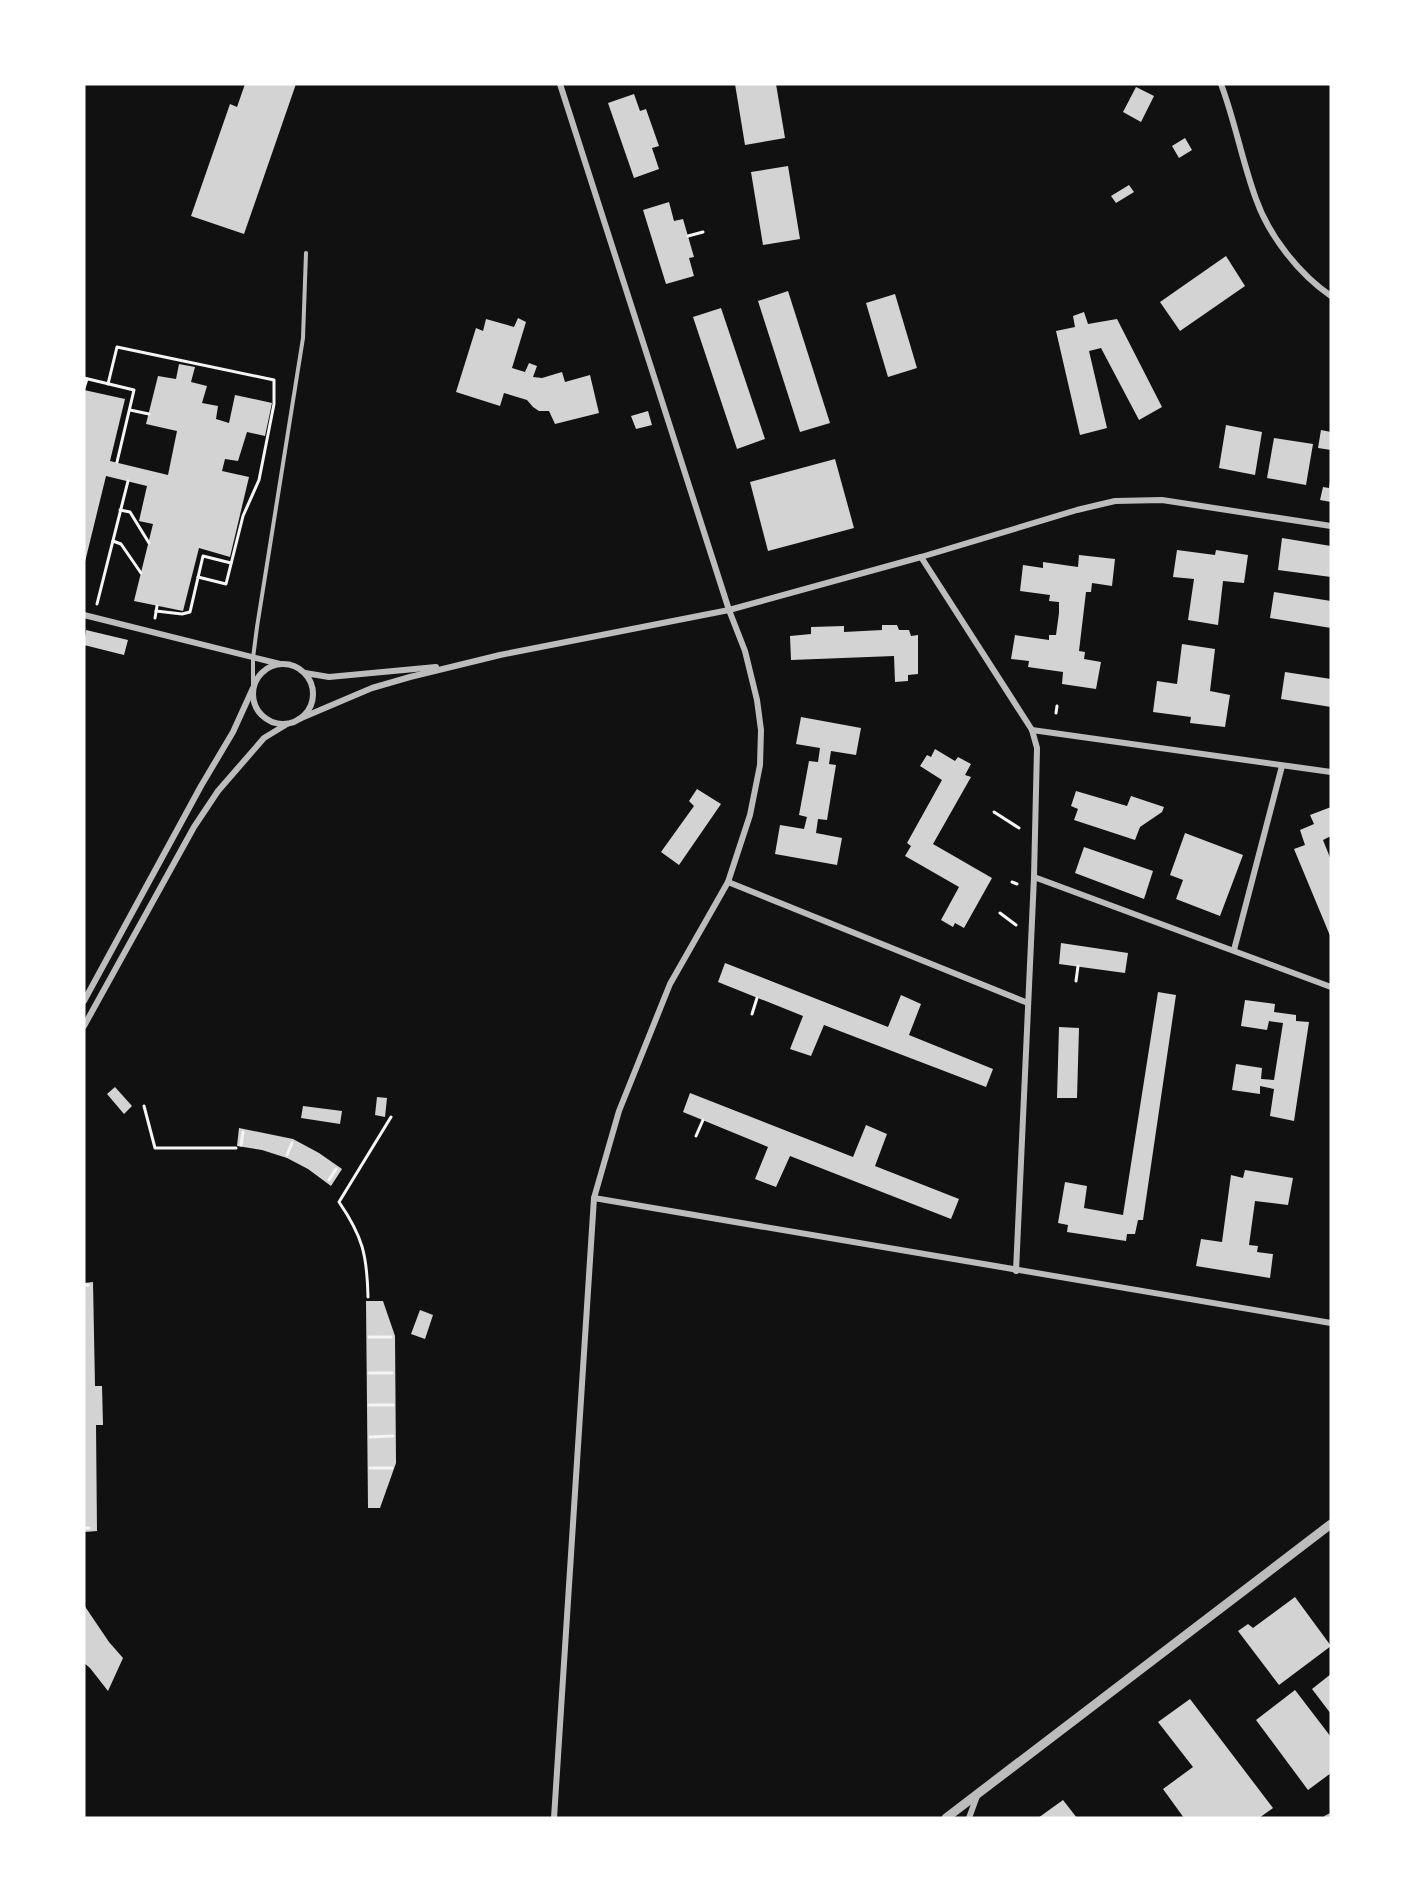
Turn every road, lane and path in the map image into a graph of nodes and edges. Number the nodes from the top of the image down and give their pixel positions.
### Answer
1 (560, 84) edge
2 (1221, 84) edge
3 (703, 232) dead end
4 (688, 236) dead end
5 (306, 254) dead end
6 (1331, 296) edge
7 (85, 378) edge
8 (108, 384) junction
9 (84, 388) edge
10 (130, 410) junction
11 (149, 414) dead end
12 (117, 462) dead end
13 (128, 481) dead end
14 (120, 510) junction
15 (1331, 526) edge
16 (113, 541) junction
17 (148, 543) dead end
18 (921, 557) junction
19 (231, 563) junction
20 (141, 573) dead end
21 (198, 577) junction
22 (97, 604) dead end
23 (158, 606) dead end
24 (729, 610) junction
25 (156, 611) junction
26 (84, 615) edge
27 (155, 618) dead end
28 (253, 658) junction
29 (280, 664) junction
30 (455, 665) junction
31 (305, 673) junction
32 (253, 688) junction
33 (1057, 705) dead end
34 (1056, 713) dead end
35 (299, 719) junction
36 (287, 724) junction
37 (1032, 730) junction
38 (1282, 766) junction
39 (1331, 772) edge
40 (994, 812) dead end
41 (1019, 828) dead end
42 (1034, 877) junction
43 (728, 882) junction
44 (1012, 882) dead end
45 (1017, 884) dead end
46 (1000, 913) dead end
47 (1016, 925) dead end
48 (1234, 950) junction
49 (1078, 966) dead end
50 (1076, 981) dead end
51 (1331, 987) edge
52 (757, 998) dead end
53 (84, 1000) edge
54 (1028, 1003) junction
55 (752, 1014) dead end
56 (84, 1026) edge
57 (144, 1106) dead end
58 (392, 1117) dead end
59 (703, 1120) dead end
60 (243, 1132) dead end
61 (696, 1137) dead end
62 (292, 1143) dead end
63 (241, 1145) dead end
64 (236, 1148) dead end
65 (287, 1155) dead end
66 (336, 1170) dead end
67 (329, 1180) dead end
68 (594, 1197) junction
69 (1016, 1270) junction
70 (368, 1296) dead end
71 (1331, 1323) edge
72 (369, 1337) dead end
73 (391, 1337) dead end
74 (369, 1373) dead end
75 (392, 1373) dead end
76 (369, 1405) dead end
77 (393, 1405) dead end
78 (393, 1436) dead end
79 (370, 1437) dead end
80 (370, 1468) dead end
81 (392, 1468) dead end
82 (1331, 1524) edge
83 (84, 1528) edge
84 (89, 1528) dead end
85 (977, 1794) junction
86 (554, 1818) edge
87 (946, 1818) edge
88 (969, 1818) edge

1 - 24 street
2 - 6 street
3 - 4 path
5 - 28 lane
7 - 8 path
7 - 9 path
8 - 10 path
8 - 19 path
10 - 11 path
10 - 12 path
13 - 14 path
14 - 16 path
14 - 17 path
15 - 18 street
16 - 20 path
16 - 22 path
18 - 24 street
18 - 37 street
19 - 21 path
19 - 21 path
21 - 25 path
23 - 25 path
24 - 30 street
24 - 43 street
25 - 27 path
26 - 28 street
28 - 29 street
28 - 32 lane
29 - 31 street
29 - 32 street
30 - 31 street
30 - 35 street
31 - 35 street
32 - 36 street
32 - 53 street
33 - 34 path
35 - 36 street
36 - 56 street
37 - 38 street
37 - 42 street
38 - 39 street
38 - 48 street
40 - 41 path
42 - 48 street
42 - 54 street
43 - 54 street
43 - 68 street
44 - 45 path
46 - 47 path
48 - 51 street
49 - 50 path
52 - 55 path
54 - 69 street
57 - 64 path
58 - 70 path
59 - 61 path
60 - 63 path
62 - 65 path
66 - 67 path
68 - 69 street
68 - 86 street
69 - 71 street
72 - 73 path
74 - 75 path
76 - 77 path
78 - 79 path
80 - 81 path
82 - 85 street
83 - 84 path
85 - 87 street
85 - 88 street

